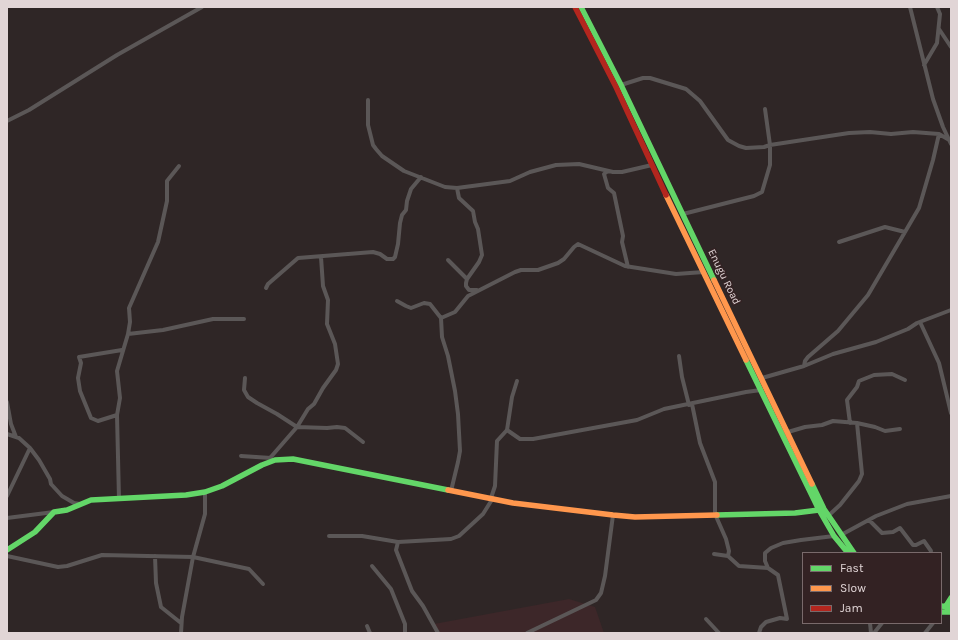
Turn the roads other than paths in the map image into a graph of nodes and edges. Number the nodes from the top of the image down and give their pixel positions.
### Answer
1 (202, 7) edge
2 (575, 7) edge
3 (581, 7) edge
4 (910, 7) edge
5 (938, 7) edge
6 (939, 28) junction
7 (951, 47) edge
8 (924, 65) junction
9 (621, 85) junction
10 (368, 100) dead end
11 (765, 109) dead end
12 (7, 121) edge
13 (939, 134) junction
14 (950, 142) edge
15 (770, 145) junction
16 (652, 165) junction
17 (179, 166) dead end
18 (608, 171) junction
19 (421, 177) junction
20 (457, 188) junction
21 (683, 214) junction
22 (905, 232) junction
23 (839, 242) dead end
24 (321, 257) junction
25 (448, 260) dead end
26 (628, 267) junction
27 (704, 272) junction
28 (467, 279) junction
29 (266, 288) dead end
30 (479, 290) junction
31 (397, 301) dead end
32 (951, 310) edge
33 (441, 318) junction
34 (244, 319) dead end
35 (920, 322) junction
36 (128, 334) junction
37 (122, 350) junction
38 (679, 356) dead end
39 (804, 366) junction
40 (245, 378) dead end
41 (762, 378) junction
42 (905, 380) dead end
43 (517, 382) dead end
44 (761, 390) junction
45 (7, 402) edge
46 (691, 404) junction
47 (951, 413) edge
48 (117, 415) junction
49 (850, 423) junction
50 (857, 423) junction
51 (297, 427) junction
52 (900, 429) dead end
53 (507, 430) junction
54 (788, 432) junction
55 (7, 434) edge
56 (16, 438) junction
57 (363, 442) dead end
58 (30, 448) junction
59 (242, 456) dead end
60 (272, 459) junction
61 (451, 491) junction
62 (205, 492) junction
63 (7, 496) edge
64 (951, 496) edge
65 (492, 498) junction
66 (119, 499) junction
67 (83, 504) junction
68 (819, 510) junction
69 (54, 512) junction
70 (715, 514) junction
71 (613, 515) junction
72 (828, 516) junction
73 (7, 518) edge
74 (869, 520) junction
75 (329, 536) dead end
76 (837, 536) junction
77 (398, 542) junction
78 (7, 550) edge
79 (931, 551) dead end
80 (847, 552) edge
81 (853, 552) edge
82 (714, 554) dead end
83 (7, 556) edge
84 (155, 556) junction
85 (728, 556) junction
86 (193, 557) junction
87 (372, 566) dead end
88 (768, 568) junction
89 (263, 584) dead end
90 (951, 598) edge
91 (946, 606) edge
92 (706, 618) dead end
93 (181, 623) junction
94 (881, 624) edge
95 (932, 624) edge
96 (367, 626) dead end
97 (181, 633) edge
98 (370, 633) edge
99 (405, 633) edge
100 (438, 633) edge
101 (527, 633) edge
102 (719, 633) edge
103 (759, 633) edge
104 (873, 633) edge
105 (925, 633) edge

1 - 12 street
2 - 16 main road
3 - 9 main road, Enugu Road
4 - 8 street
5 - 6 street
6 - 7 street
6 - 8 street
8 - 14 street
9 - 15 street
9 - 21 main road, Enugu Road
10 - 19 street
11 - 15 street
13 - 14 street
13 - 15 street
13 - 22 street
15 - 21 street
16 - 18 street
16 - 27 main road
17 - 36 street
18 - 20 street
18 - 26 street
19 - 20 street
19 - 24 street
20 - 28 street
21 - 41 main road, Enugu Road
22 - 23 street
22 - 39 street
24 - 29 street
24 - 51 street
25 - 28 street
26 - 27 street
26 - 30 street
27 - 44 main road
28 - 30 street
30 - 33 street
31 - 33 street
32 - 35 street
33 - 61 street
34 - 36 street
35 - 39 street
35 - 47 street
36 - 37 street
37 - 48 street
37 - 48 street
38 - 46 street
39 - 41 street
40 - 51 street
41 - 54 main road, Enugu Road
42 - 49 street
43 - 53 street
44 - 46 street
44 - 68 main road
45 - 56 street
46 - 53 street
46 - 70 street
48 - 66 street
49 - 50 street
49 - 54 street
50 - 52 street
50 - 72 street
51 - 57 street
51 - 60 street
53 - 65 street
54 - 72 main road, Enugu Road
55 - 56 street
56 - 58 street
58 - 63 street
58 - 67 street
59 - 60 street
60 - 61 main road
60 - 62 main road
61 - 65 main road
62 - 66 main road
62 - 86 street
64 - 74 street
65 - 71 main road
65 - 77 street
66 - 67 main road
67 - 69 main road
68 - 70 main road
68 - 76 main road
69 - 73 street
69 - 78 main road
70 - 71 main road
70 - 85 street
71 - 101 street
72 - 76 main road, Enugu Road
74 - 76 street
74 - 79 street
75 - 77 street
76 - 80 main road
76 - 81 main road, Enugu Road
76 - 88 street
77 - 100 street
82 - 85 street
83 - 84 street
84 - 86 street
84 - 93 street
85 - 88 street
86 - 89 street
86 - 93 street
87 - 99 street
88 - 103 street
90 - 91 main road
92 - 102 street
93 - 97 street
94 - 104 street
95 - 105 street
96 - 98 street

